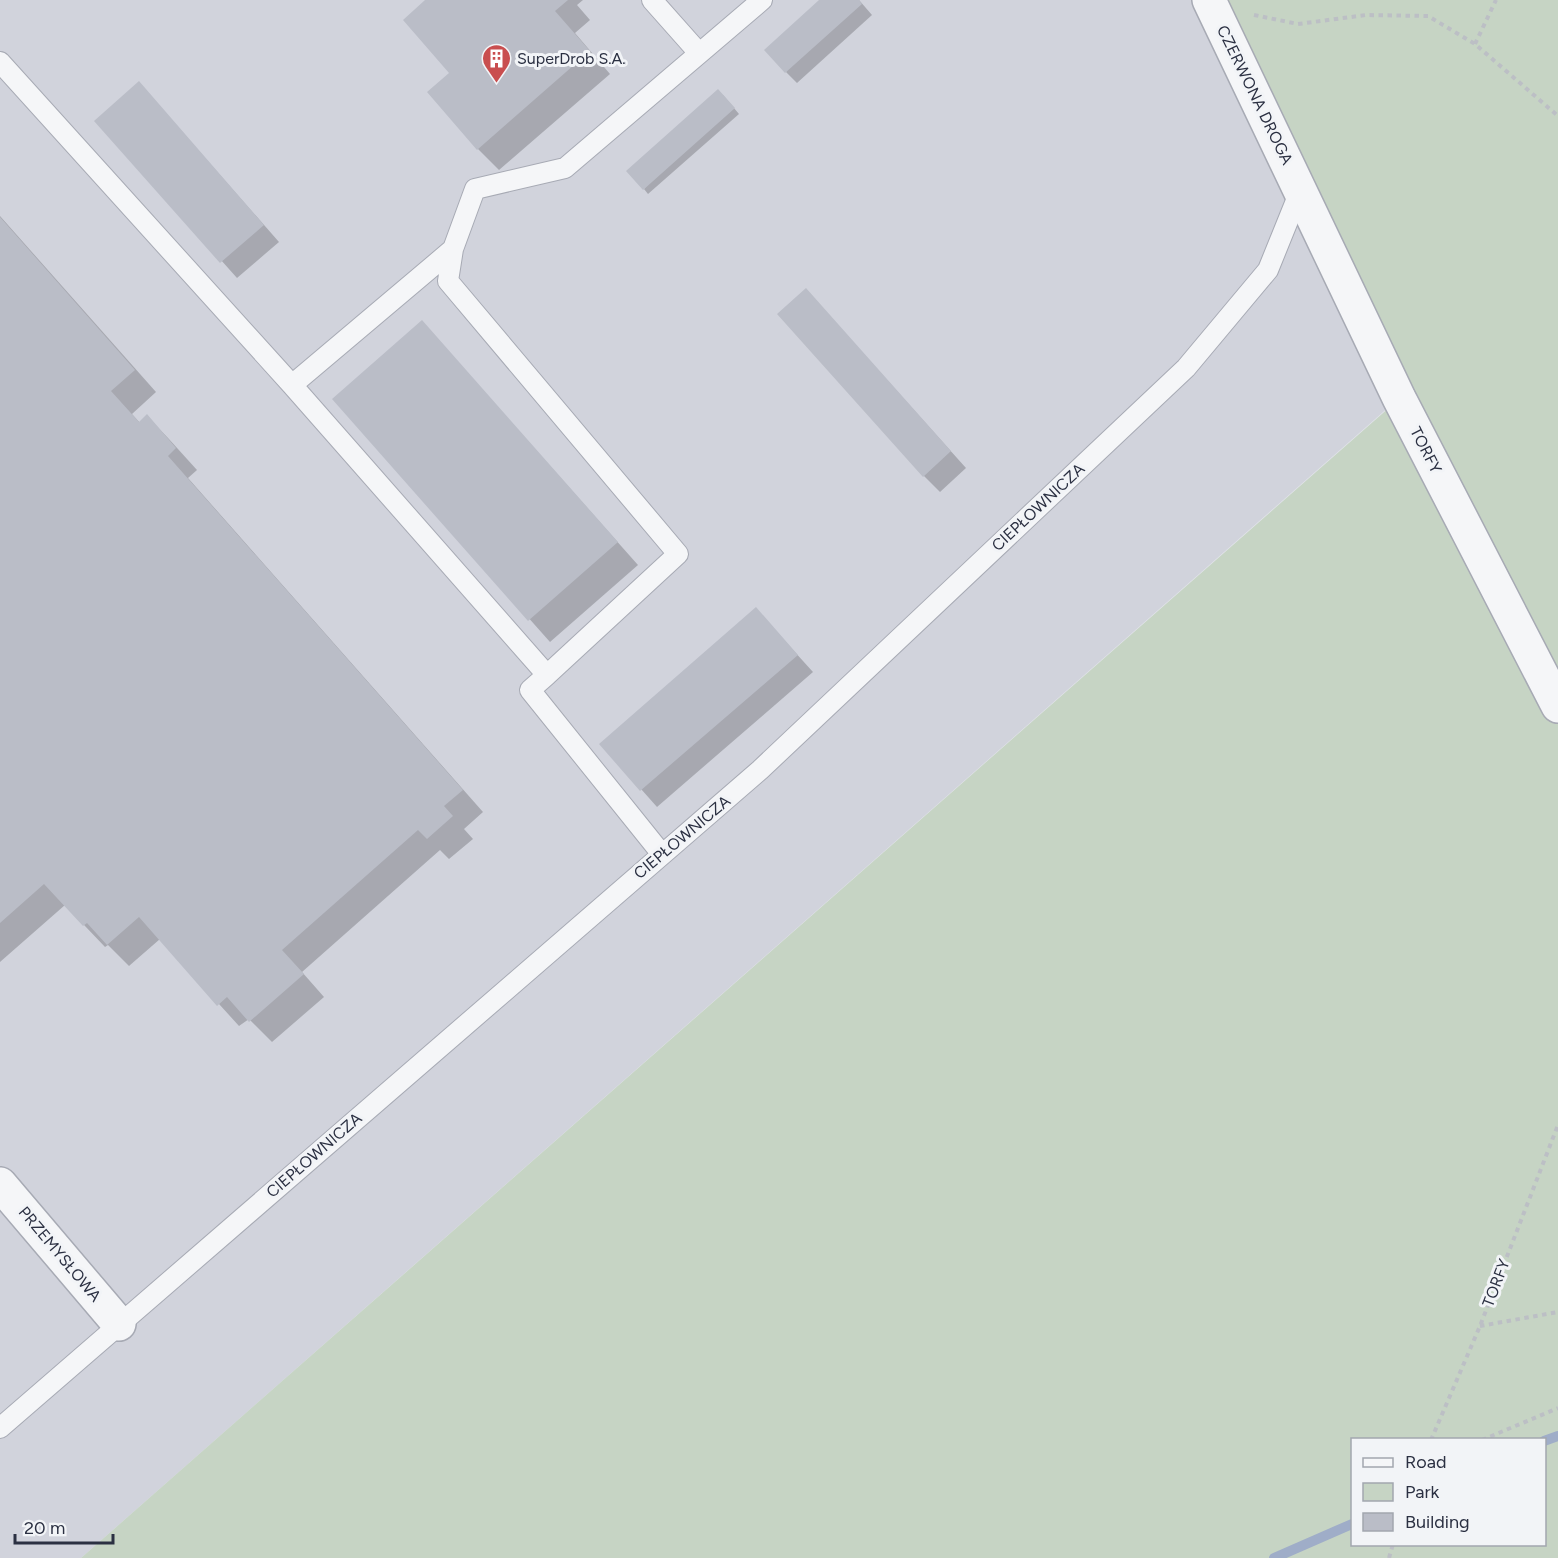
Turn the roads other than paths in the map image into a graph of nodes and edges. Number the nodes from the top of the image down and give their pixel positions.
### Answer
1 (652, 0) edge
2 (762, 0) edge
3 (1211, 3) edge
4 (699, 53) junction
5 (0, 62) edge
6 (1300, 191) junction
7 (453, 249) junction
8 (292, 385) junction
9 (546, 675) junction
10 (1558, 706) edge
11 (662, 853) junction
12 (0, 1184) edge
13 (119, 1324) junction
14 (0, 1428) edge

1 - 4 lane
2 - 4 lane
3 - 6 street, CZERWONA DROGA
4 - 7 lane
5 - 8 lane
6 - 10 street, TORFY
6 - 11 lane, CIEPŁOWNICZA
7 - 8 lane
7 - 9 lane
8 - 9 lane
9 - 11 lane
11 - 13 lane, CIEPŁOWNICZA
12 - 13 street, PRZEMYSŁOWA
13 - 14 lane, CIEPŁOWNICZA

